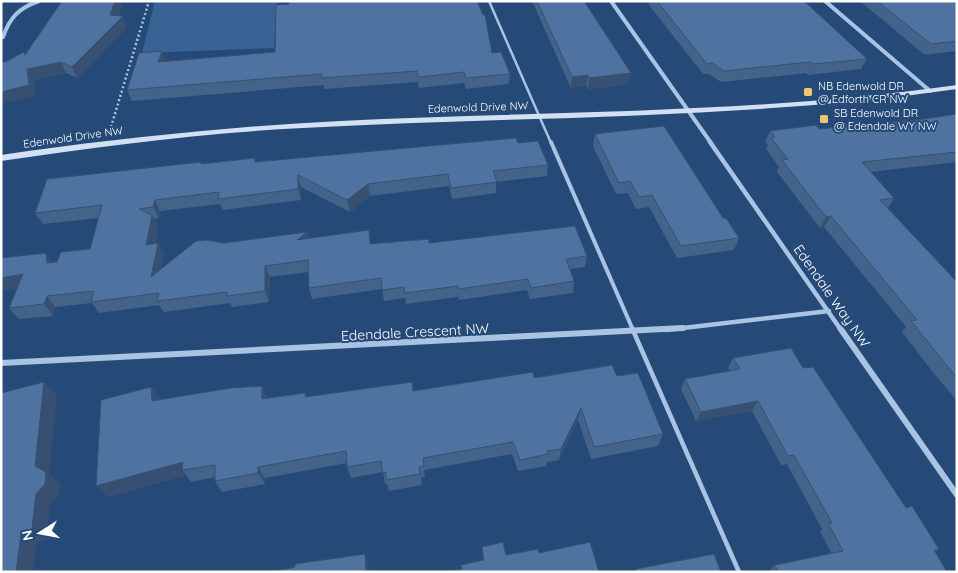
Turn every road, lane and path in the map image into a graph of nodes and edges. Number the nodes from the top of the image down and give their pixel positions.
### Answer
1 (39, 1) edge
2 (149, 1) edge
3 (489, 1) edge
4 (611, 1) edge
5 (825, 1) edge
6 (3, 38) dead end
7 (957, 87) edge
8 (930, 91) junction
9 (689, 112) junction
10 (539, 116) junction
11 (107, 142) junction
12 (1, 158) edge
13 (830, 311) junction
14 (633, 332) junction
15 (1, 363) edge
16 (957, 495) edge
17 (739, 572) edge

1 - 6 street
2 - 11 path
3 - 10 lane
4 - 9 street, Edendale Way NW
5 - 8 street
7 - 8 street, Edenwold Drive NW
8 - 9 street, Edenwold Drive NW
9 - 10 street, Edenwold Drive NW
9 - 13 street, Edendale Way NW
10 - 11 street, Edenwold Drive NW
10 - 14 lane
11 - 12 street, Edenwold Drive NW
13 - 14 street, Edendale Crescent NW
13 - 16 street, Edendale Way NW
14 - 15 street, Edendale Crescent NW
14 - 17 lane

